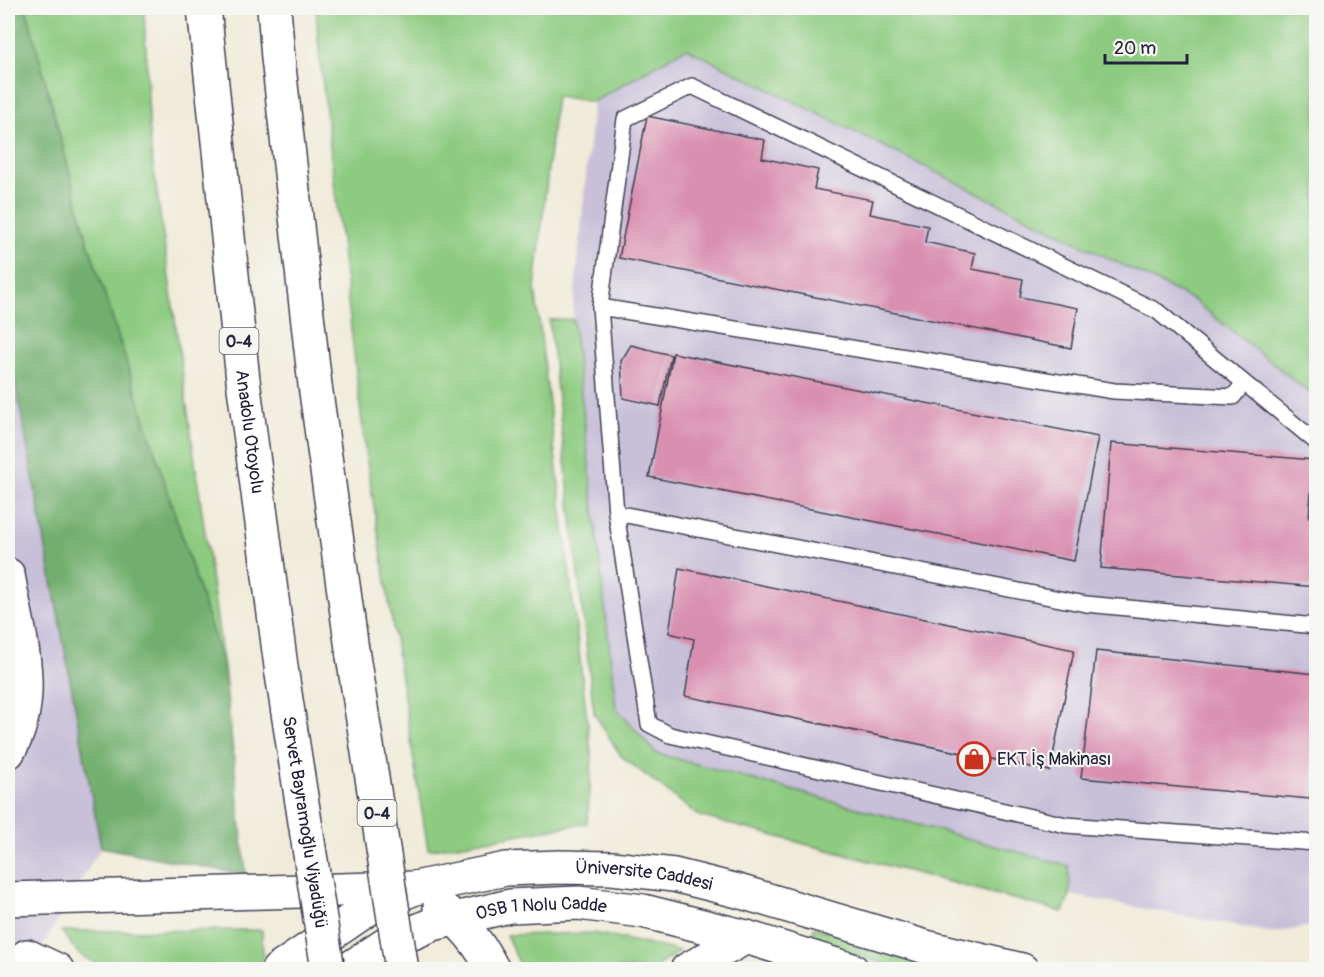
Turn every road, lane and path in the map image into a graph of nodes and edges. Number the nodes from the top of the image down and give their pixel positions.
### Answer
1 (204, 8) edge
2 (274, 8) edge
3 (600, 307) junction
4 (1244, 383) junction
5 (1317, 442) edge
6 (616, 513) junction
7 (8, 575) edge
8 (1317, 626) edge
9 (282, 675) joint
10 (8, 752) edge
11 (1317, 843) edge
12 (415, 888) junction
13 (8, 899) edge
14 (457, 919) junction
15 (746, 937) junction
16 (24, 958) edge
17 (57, 969) edge
18 (278, 969) edge
19 (328, 969) edge
20 (347, 969) edge
21 (402, 969) edge
22 (493, 969) edge
23 (687, 969) edge
24 (852, 969) edge
25 (1022, 969) edge

1 - 9 main road, Anadolu Otoyolu / O-4
2 - 21 main road, O-4, bridge
3 - 4 lane
3 - 4 lane
3 - 6 lane
4 - 5 lane
6 - 8 lane
6 - 11 lane
7 - 10 main road
9 - 19 main road, Servet Bayramoğlu Viyadüğü / O-4, bridge
12 - 13 main road
12 - 14 main road
12 - 18 main road, Üniversite Caddesi
12 - 25 main road, Üniversite Caddesi
14 - 15 main road, OSB 1 Nolu Cadde
14 - 20 main road, OSB 1 Nolu Cadde
14 - 22 main road
15 - 23 main road
15 - 24 main road
16 - 17 main road

